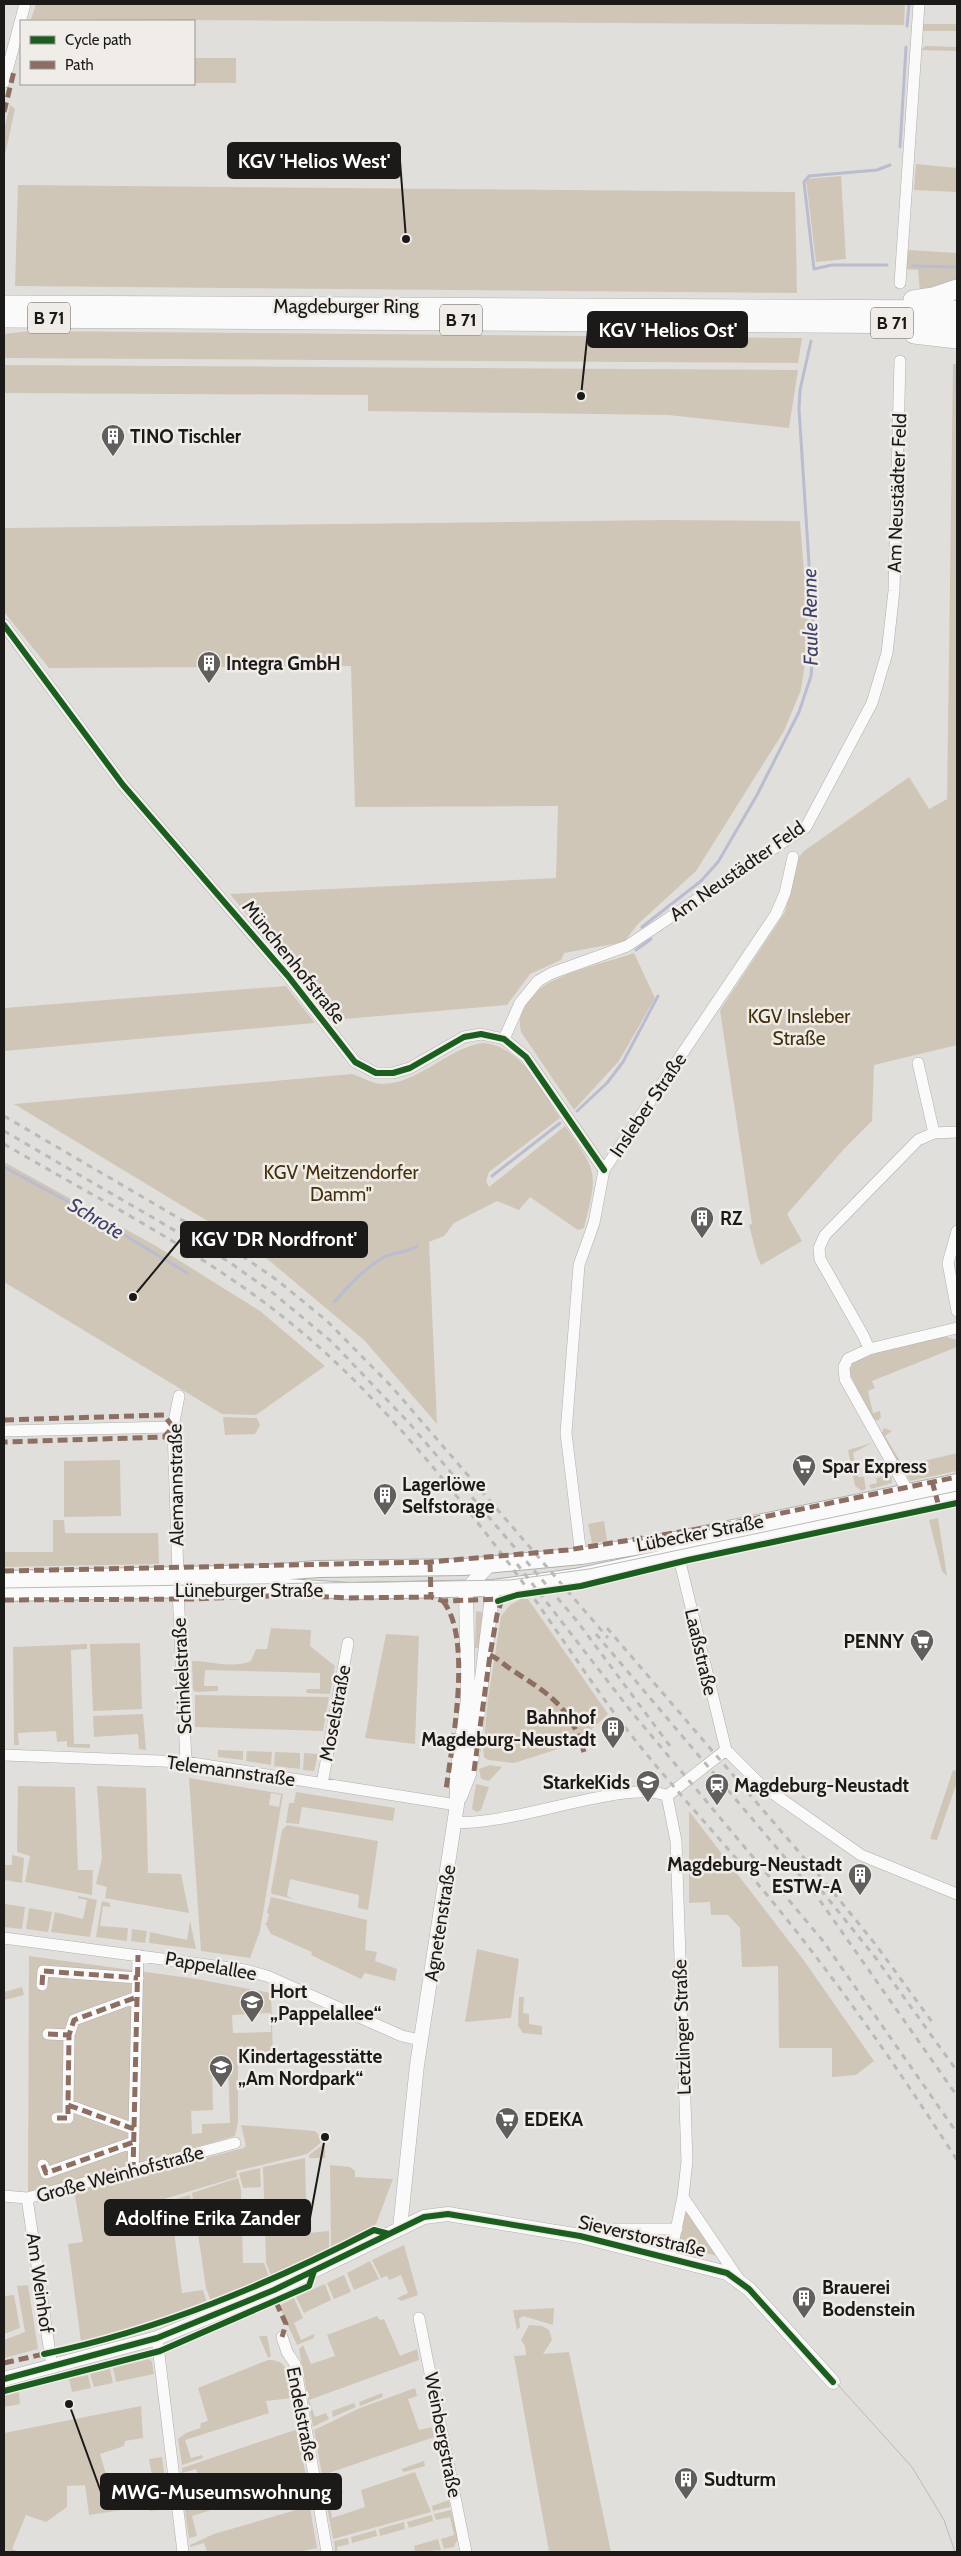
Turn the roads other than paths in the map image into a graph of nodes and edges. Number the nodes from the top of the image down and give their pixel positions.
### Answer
1 (25, 4) edge
2 (919, 4) edge
3 (21, 20) edge
4 (20, 23) edge
5 (4, 82) edge
6 (900, 283) dead end
7 (957, 289) edge
8 (4, 305) edge
9 (957, 310) edge
10 (830, 316) junction
11 (4, 318) edge
12 (95, 318) junction
13 (957, 324) edge
14 (4, 328) edge
15 (957, 339) edge
16 (900, 361) dead end
17 (4, 625) edge
18 (793, 857) dead end
19 (504, 1039) junction
20 (918, 1063) dead end
21 (957, 1132) edge
22 (934, 1133) junction
23 (604, 1170) junction
24 (957, 1231) edge
25 (957, 1311) edge
26 (957, 1328) edge
27 (869, 1349) junction
28 (179, 1396) dead end
29 (172, 1427) junction
30 (4, 1431) edge
31 (957, 1482) edge
32 (957, 1496) edge
33 (912, 1498) junction
34 (678, 1554) junction
35 (580, 1556) junction
36 (484, 1571) junction
37 (4, 1578) edge
38 (178, 1582) junction
39 (493, 1588) junction
40 (466, 1590) junction
41 (4, 1593) edge
42 (348, 1643) dead end
43 (726, 1750) junction
44 (4, 1756) edge
45 (186, 1762) junction
46 (322, 1784) junction
47 (667, 1796) junction
48 (457, 1805) junction
49 (455, 1822) junction
50 (957, 1894) edge
51 (4, 1938) edge
52 (138, 1955) junction
53 (138, 1978) junction
54 (42, 1985) dead end
55 (137, 1997) junction
56 (48, 2034) dead end
57 (69, 2034) junction
58 (420, 2040) junction
59 (68, 2105) junction
60 (57, 2118) dead end
61 (134, 2129) junction
62 (134, 2142) junction
63 (235, 2143) dead end
64 (43, 2165) dead end
65 (133, 2172) junction
66 (4, 2196) edge
67 (683, 2197) junction
68 (27, 2198) junction
69 (400, 2228) junction
70 (677, 2229) junction
71 (580, 2236) junction
72 (670, 2258) junction
73 (740, 2281) junction
74 (419, 2318) dead end
75 (158, 2338) junction
76 (282, 2338) dead end
77 (52, 2367) junction
78 (4, 2379) edge
79 (833, 2382) dead end
80 (182, 2552) edge
81 (328, 2552) edge
82 (466, 2552) edge

1 - 3 street
2 - 6 street
4 - 5 street
7 - 10 highway
8 - 10 highway, Magdeburger Ring / B 71
9 - 10 highway, Magdeburger Ring / B 71
10 - 12 highway, Magdeburger Ring / B 71
10 - 13 highway, Magdeburger Ring / B 71
10 - 15 highway
11 - 12 highway, Magdeburger Ring / B 71
12 - 14 highway
16 - 19 street, Am Neustädter Feld
17 - 19 street, Münchenhofstraße
18 - 23 street, Insleber Straße
19 - 23 street, Münchenhofstraße
20 - 22 street
21 - 22 street
22 - 27 street
23 - 35 street, Insleber Straße
24 - 25 street
26 - 27 street
27 - 33 street
28 - 29 street, Alemannstraße
29 - 30 street
29 - 38 street, Alemannstraße
31 - 33 main road, Lübecker Straße
32 - 33 main road, Lübecker Straße
33 - 34 main road, Lübecker Straße
33 - 35 main road, Lübecker Straße
34 - 39 main road, Lübecker Straße
34 - 43 street, Laaßstraße
35 - 36 main road, Lübecker Straße
36 - 38 main road, Lüneburger Straße
36 - 39 main road
36 - 40 street
37 - 38 main road, Lüneburger Straße
38 - 40 main road, Lüneburger Straße
38 - 41 main road, Lüneburger Straße
38 - 45 street, Schinkelstraße
39 - 40 main road, Lüneburger Straße
39 - 48 street, Agnetenstraße
40 - 48 street, Agnetenstraße
42 - 46 street, Moselstraße
43 - 47 street
43 - 50 street
44 - 45 street, Telemannstraße
45 - 46 street, Telemannstraße
46 - 48 street, Telemannstraße
47 - 49 street
47 - 67 street, Letzlinger Straße
48 - 49 street, Agnetenstraße
49 - 58 street, Agnetenstraße
51 - 52 street, Pappelallee
52 - 53 street, Pappelallee
52 - 58 street, Pappelallee
53 - 54 street, Pappelallee
53 - 55 street, Pappelallee
55 - 57 street
55 - 61 street, Pappelallee
56 - 57 street
57 - 59 street
58 - 69 street, Agnetenstraße
59 - 60 street
59 - 61 street
61 - 62 street, Pappelallee
62 - 64 street, Große Weinhofstraße
62 - 65 street, Pappelallee
63 - 65 street, Große Weinhofstraße
65 - 68 street, Große Weinhofstraße
66 - 68 street, Große Weinhofstraße
67 - 70 street, Letzlinger Straße
67 - 73 street
68 - 77 street, Am Weinhof
69 - 71 street, Sieverstorstraße
69 - 75 street, Sieverstorstraße
70 - 71 street
70 - 72 street, Letzlinger Straße
71 - 72 street, Sieverstorstraße
72 - 73 street, Sieverstorstraße
73 - 79 street, Sieverstorstraße
74 - 82 street, Weinbergstraße
75 - 77 street, Sieverstorstraße
75 - 80 street
76 - 81 street, Endelstraße
77 - 78 street, Sieverstorstraße

